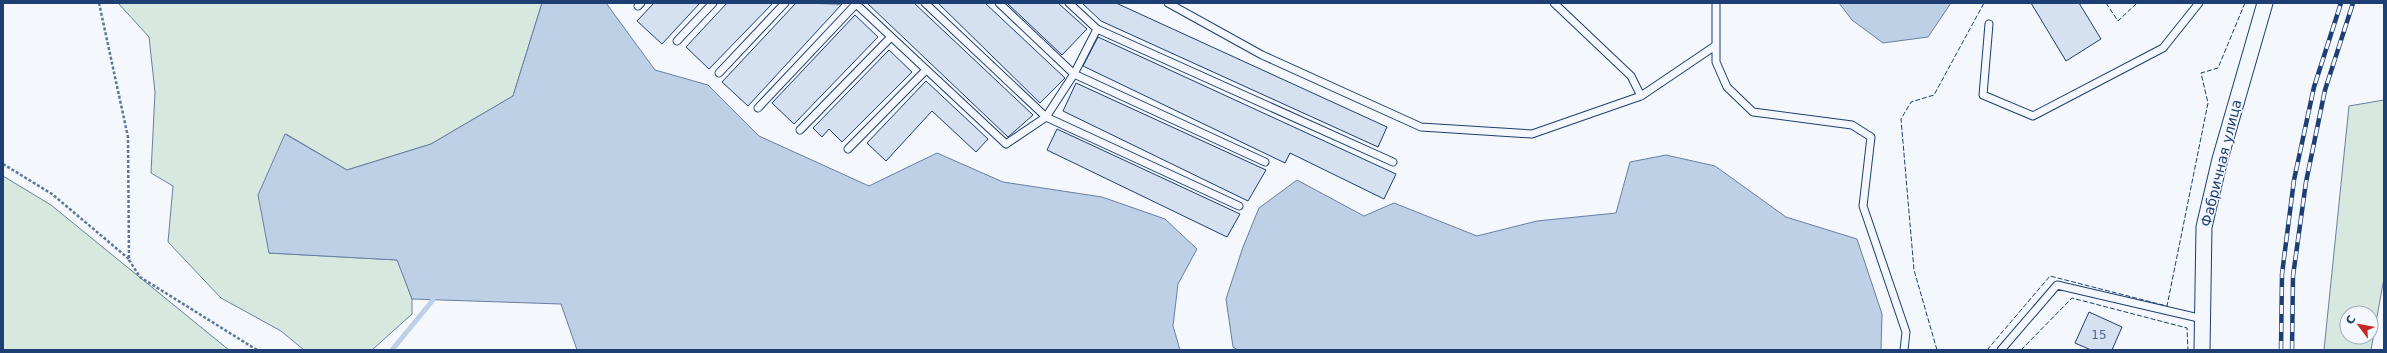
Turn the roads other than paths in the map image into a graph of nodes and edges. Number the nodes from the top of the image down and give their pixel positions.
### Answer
1 (713, 3) edge
2 (784, 3) edge
3 (856, 3) edge
4 (925, 3) edge
5 (998, 3) edge
6 (1069, 3) edge
7 (1168, 3) edge
8 (1554, 3) edge
9 (1716, 3) edge
10 (2200, 3) edge
11 (2265, 3) edge
12 (1990, 24) dead end
13 (1096, 29) junction
14 (891, 37) junction
15 (677, 41) dead end
16 (1715, 46) junction
17 (926, 70) junction
18 (719, 73) dead end
19 (1074, 74) junction
20 (1641, 96) junction
21 (758, 108) dead end
22 (1046, 117) junction
23 (800, 130) dead end
24 (848, 149) dead end
25 (1265, 162) dead end
26 (1393, 162) dead end
27 (1239, 206) dead end
28 (2203, 319) junction
29 (1904, 350) edge
30 (2001, 350) edge
31 (2202, 350) edge

1 - 15 lane
2 - 18 lane
3 - 14 lane
3 - 21 lane
4 - 22 lane
5 - 19 lane
6 - 13 lane
7 - 20 lane
8 - 20 lane
9 - 16 lane
10 - 12 lane
11 - 28 street, Фабричная улица
13 - 19 lane
13 - 26 lane
14 - 17 lane
14 - 23 lane
16 - 20 lane
16 - 29 lane
17 - 22 lane
17 - 24 lane
19 - 22 lane
19 - 25 lane
22 - 27 lane
28 - 30 lane
28 - 31 street, Фабричная улица

